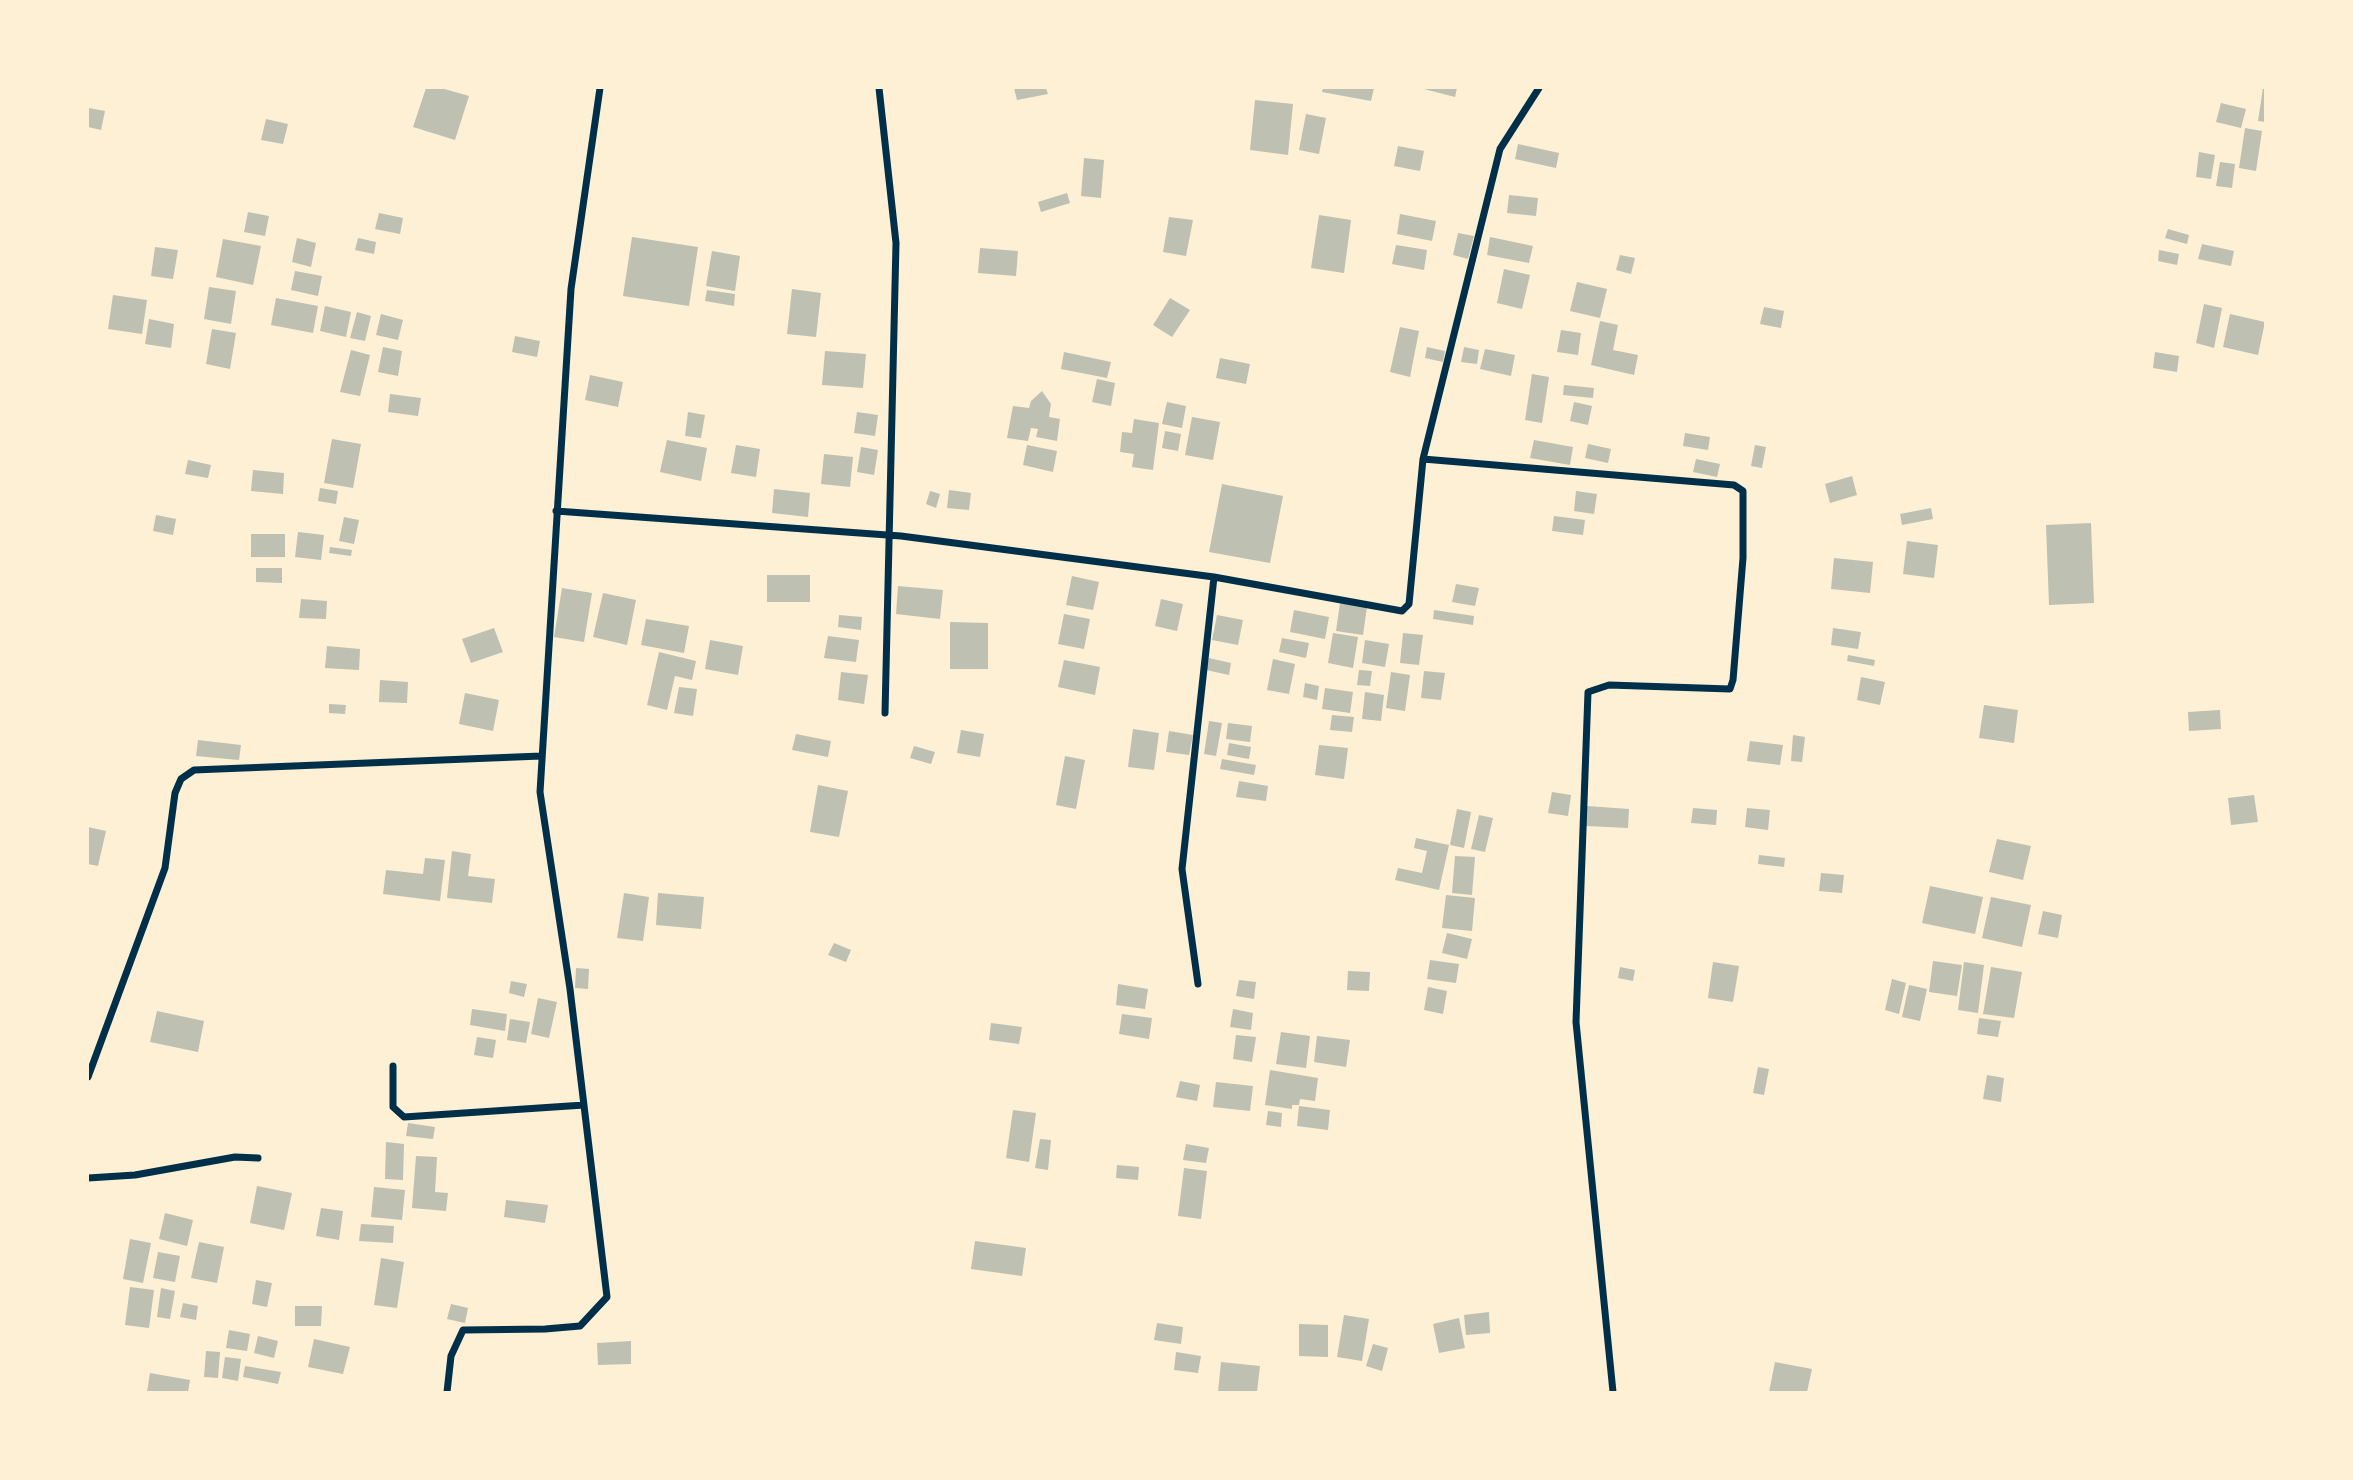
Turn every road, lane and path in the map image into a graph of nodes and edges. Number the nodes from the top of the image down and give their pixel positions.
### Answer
1 (600, 88) edge
2 (879, 88) edge
3 (1539, 88) edge
4 (1423, 459) junction
5 (556, 511) junction
6 (890, 536) junction
7 (1214, 577) junction
8 (885, 713) dead end
9 (541, 756) junction
10 (1198, 984) dead end
11 (393, 1066) dead end
12 (88, 1077) edge
13 (584, 1105) junction
14 (258, 1158) dead end
15 (88, 1178) edge
16 (447, 1392) edge
17 (1613, 1392) edge

1 - 5 street
2 - 6 street
3 - 4 street
4 - 7 street
4 - 17 street
5 - 6 street
5 - 9 street
6 - 7 street
6 - 8 street
7 - 10 street
9 - 12 street
9 - 13 street
11 - 13 street
13 - 16 street
14 - 15 street

